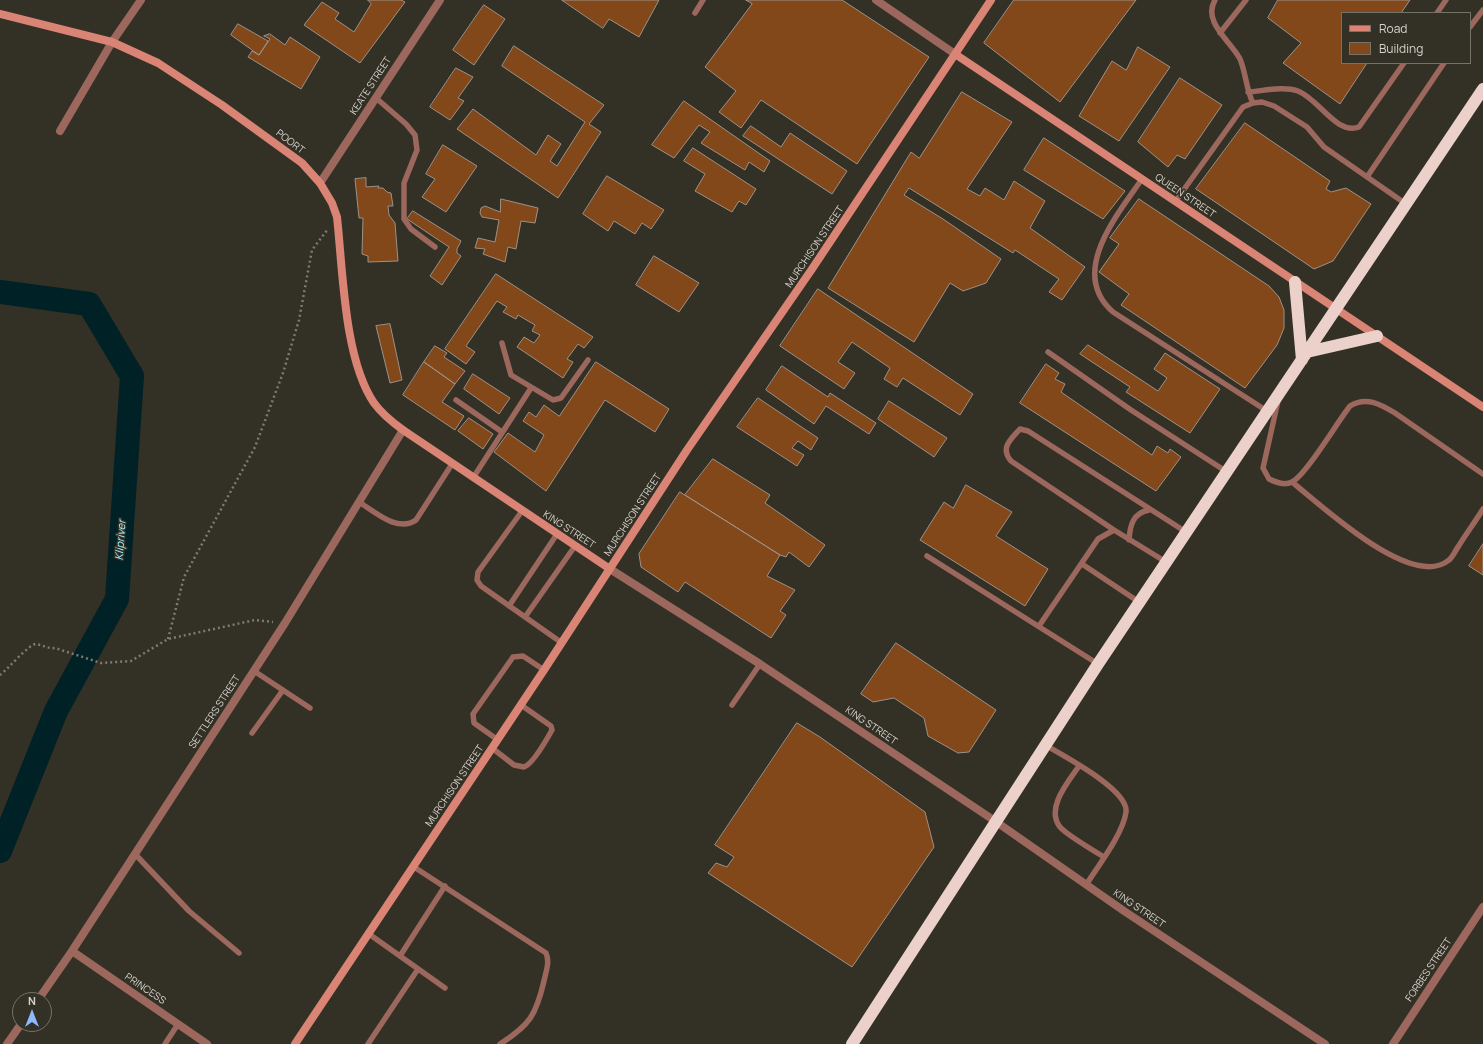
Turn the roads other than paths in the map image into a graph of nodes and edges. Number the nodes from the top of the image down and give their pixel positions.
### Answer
1 (142, 0) edge
2 (440, 0) edge
3 (703, 0) edge
4 (876, 0) edge
5 (991, 0) edge
6 (1215, 0) edge
7 (1246, 0) edge
8 (1446, 0) edge
9 (1483, 10) edge
10 (1438, 12) edge
11 (695, 13) dead end
12 (0, 14) edge
13 (1471, 26) edge
14 (1220, 33) junction
15 (112, 42) junction
16 (955, 54) junction
17 (1403, 64) edge
18 (1443, 64) edge
19 (1483, 88) edge
20 (1248, 92) junction
21 (376, 98) junction
22 (1253, 103) junction
23 (60, 131) dead end
24 (1367, 176) junction
25 (1142, 179) junction
26 (320, 183) junction
27 (1176, 202) junction
28 (1406, 204) junction
29 (435, 247) dead end
30 (1296, 282) junction
31 (1336, 309) junction
32 (1377, 336) junction
33 (502, 343) dead end
34 (1048, 352) dead end
35 (1305, 356) junction
36 (588, 360) dead end
37 (531, 388) junction
38 (1280, 393) junction
39 (456, 400) dead end
40 (1483, 407) edge
41 (1268, 412) junction
42 (403, 430) junction
43 (502, 432) junction
44 (452, 464) junction
45 (1227, 472) junction
46 (1483, 474) edge
47 (473, 478) junction
48 (1292, 482) junction
49 (359, 502) junction
50 (1483, 509) edge
51 (1149, 510) junction
52 (522, 511) junction
53 (1114, 530) junction
54 (1186, 532) junction
55 (557, 534) junction
56 (1129, 540) junction
57 (575, 546) junction
58 (928, 556) dead end
59 (1166, 562) junction
60 (1082, 564) junction
61 (610, 569) junction
62 (1140, 602) junction
63 (509, 606) junction
64 (525, 617) junction
65 (1039, 626) junction
66 (562, 643) junction
67 (760, 664) junction
68 (1098, 664) junction
69 (544, 670) junction
70 (254, 671) junction
71 (283, 690) junction
72 (521, 705) junction
73 (732, 705) dead end
74 (310, 708) dead end
75 (252, 733) dead end
76 (498, 740) junction
77 (1045, 745) junction
78 (492, 748) junction
79 (1080, 766) junction
80 (995, 821) junction
81 (135, 854) junction
82 (1104, 857) junction
83 (414, 867) junction
84 (1086, 885) junction
85 (445, 886) junction
86 (1483, 908) edge
87 (369, 934) junction
88 (72, 951) junction
89 (239, 953) dead end
90 (400, 956) junction
91 (418, 969) junction
92 (445, 988) dead end
93 (44, 992) edge
94 (178, 1024) junction
95 (15, 1032) edge
96 (7, 1044) edge
97 (165, 1044) edge
98 (207, 1044) edge
99 (295, 1044) edge
100 (368, 1044) edge
101 (500, 1044) edge
102 (852, 1044) edge
103 (1325, 1044) edge
104 (1392, 1044) edge

1 - 15 street
2 - 21 street, KEATE STREET
3 - 11 lane
4 - 16 street, QUEEN STREET
5 - 16 street, MURCHISON STREET
6 - 14 lane
7 - 14 lane
8 - 10 lane
9 - 13 lane
12 - 15 street, POORT
14 - 20 lane
15 - 23 street
15 - 26 street, POORT
16 - 25 street, QUEEN STREET
16 - 61 street, MURCHISON STREET
17 - 20 lane
18 - 24 lane
19 - 28 highway
20 - 22 lane
21 - 26 street, KEATE STREET
21 - 29 lane
22 - 24 lane
22 - 27 lane
24 - 28 lane
25 - 27 street, QUEEN STREET
25 - 41 lane
26 - 42 street, POORT
27 - 30 street, QUEEN STREET
28 - 31 highway
30 - 31 street, QUEEN STREET
30 - 35 highway
31 - 32 street, QUEEN STREET
31 - 35 highway
32 - 35 highway
32 - 40 street, QUEEN STREET
33 - 37 lane
34 - 45 lane
35 - 38 highway
36 - 37 lane
37 - 43 lane
38 - 41 highway
38 - 48 lane
39 - 43 lane
41 - 45 highway
42 - 44 street, KING STREET
42 - 49 street, SETTLERS STREET
43 - 47 lane
44 - 47 street, KING STREET
44 - 49 lane
45 - 54 highway
46 - 48 lane
47 - 52 street, KING STREET
48 - 50 lane
49 - 70 street, SETTLERS STREET
51 - 53 lane
51 - 54 lane
51 - 56 lane
52 - 55 street, KING STREET
52 - 63 lane
53 - 56 lane
53 - 60 lane
54 - 59 highway
55 - 57 street, KING STREET
55 - 63 lane
56 - 59 lane
57 - 61 street, KING STREET
57 - 64 lane
58 - 65 lane
59 - 62 highway
60 - 62 lane
60 - 65 lane
61 - 66 street, MURCHISON STREET
61 - 67 street, KING STREET
62 - 68 highway
63 - 64 lane
64 - 66 lane
65 - 68 lane
66 - 69 street, MURCHISON STREET
67 - 73 lane
67 - 80 street, KING STREET
68 - 77 highway
69 - 72 street, MURCHISON STREET
69 - 76 lane
70 - 71 lane
70 - 81 street, SETTLERS STREET
71 - 74 lane
71 - 75 lane
72 - 76 street, MURCHISON STREET
72 - 78 lane
76 - 78 street, MURCHISON STREET
77 - 79 lane
77 - 80 highway
78 - 83 street, MURCHISON STREET
79 - 82 lane
79 - 82 lane
80 - 84 street, KING STREET
80 - 102 highway
81 - 88 street, SETTLERS STREET
81 - 89 lane
82 - 84 lane
83 - 85 lane
83 - 87 street, MURCHISON STREET
84 - 103 street, KING STREET
85 - 90 lane
85 - 101 lane
86 - 104 street, FORBES STREET
87 - 90 lane
87 - 99 street, MURCHISON STREET
88 - 93 street, SETTLERS STREET
88 - 94 street, PRINCESS
90 - 91 lane
91 - 92 lane
91 - 100 lane
94 - 97 lane
94 - 98 street, PRINCESS
95 - 96 street

